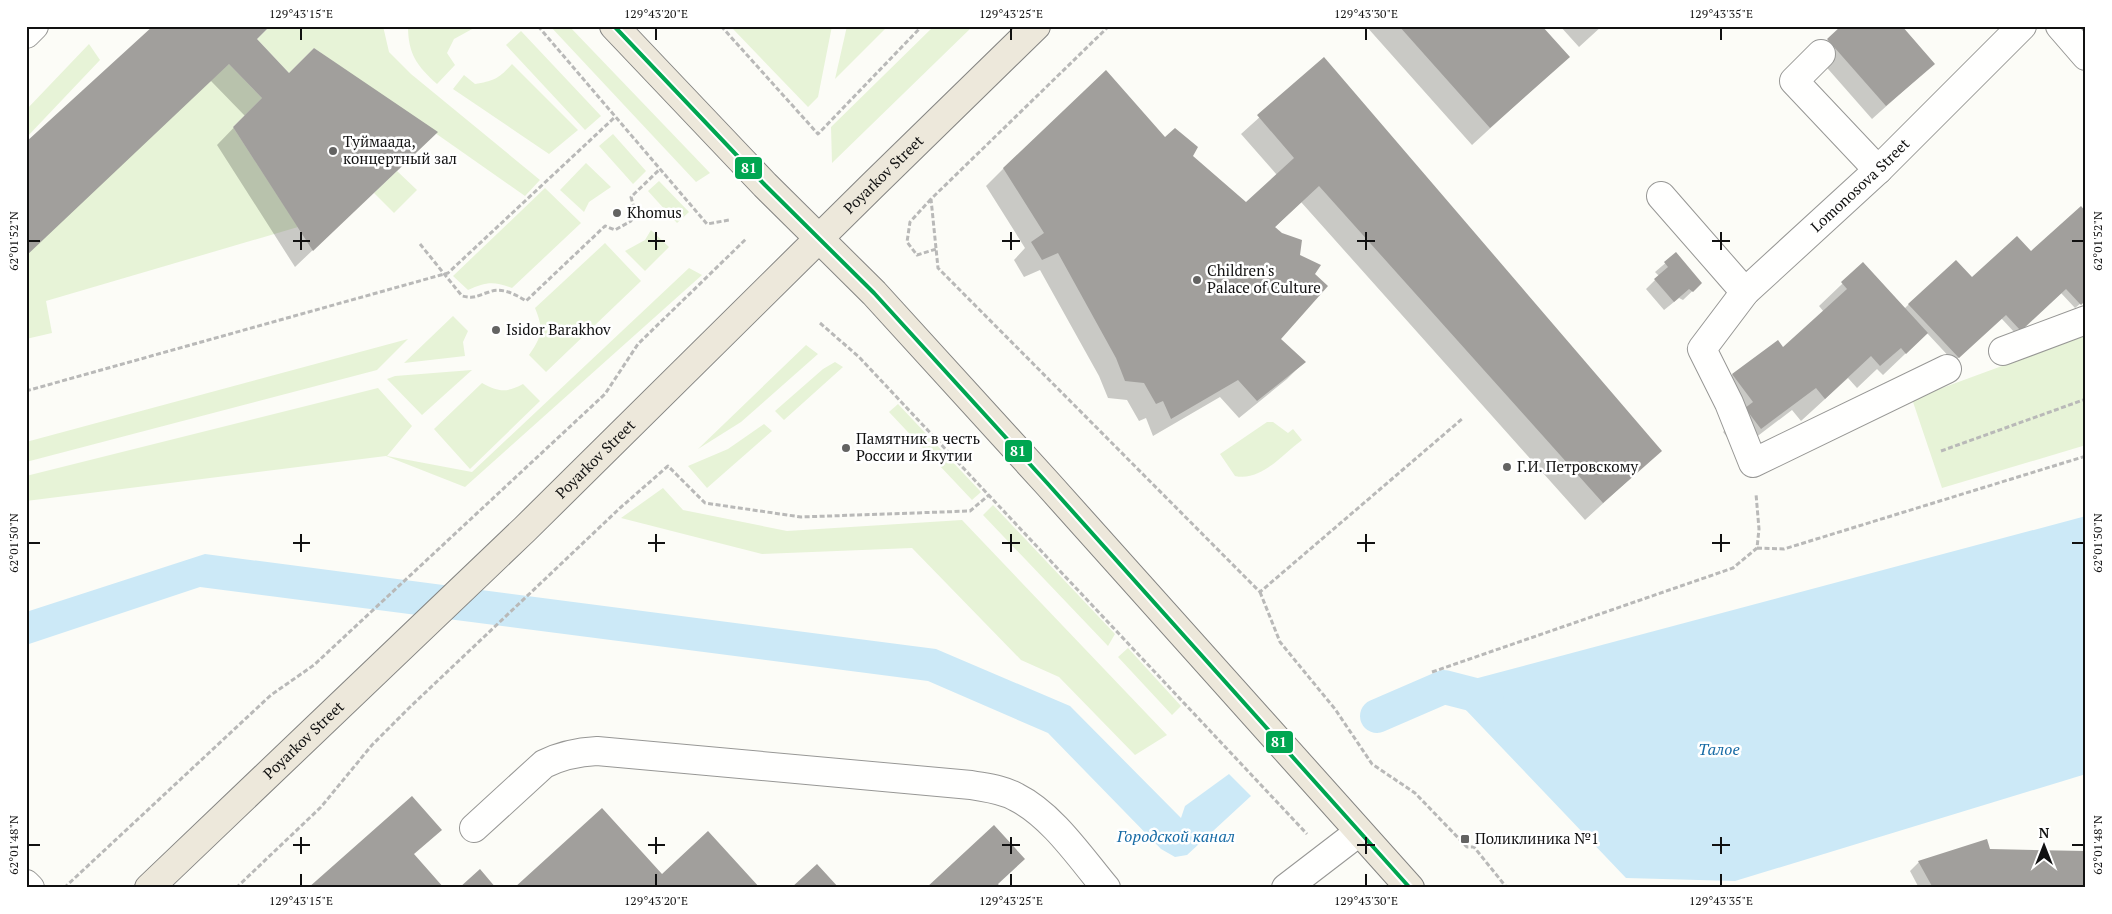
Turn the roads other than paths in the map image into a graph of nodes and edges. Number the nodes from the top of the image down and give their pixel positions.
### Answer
1 (34, 26) edge
2 (614, 26) edge
3 (1036, 26) edge
4 (2022, 26) edge
5 (2060, 26) edge
6 (26, 34) edge
7 (1821, 54) dead end
8 (2086, 56) edge
9 (1878, 170) junction
10 (1661, 196) dead end
11 (821, 238) junction
12 (1745, 292) junction
13 (2086, 320) edge
14 (2003, 351) dead end
15 (1947, 369) dead end
16 (474, 828) dead end
17 (1359, 832) junction
18 (26, 884) edge
19 (30, 888) edge
20 (148, 888) edge
21 (1106, 888) edge
22 (1286, 888) edge
23 (1410, 888) edge

1 - 6 street
2 - 11 main road
3 - 11 main road, Poyarkov Street
4 - 9 street, Lomonosova Street
5 - 8 street
7 - 9 street
9 - 12 street, Lomonosova Street
10 - 12 street
11 - 17 main road
11 - 20 main road, Poyarkov Street
12 - 15 street, Lomonosova Street
13 - 14 street
16 - 21 street
17 - 22 street
17 - 23 main road
18 - 19 street

